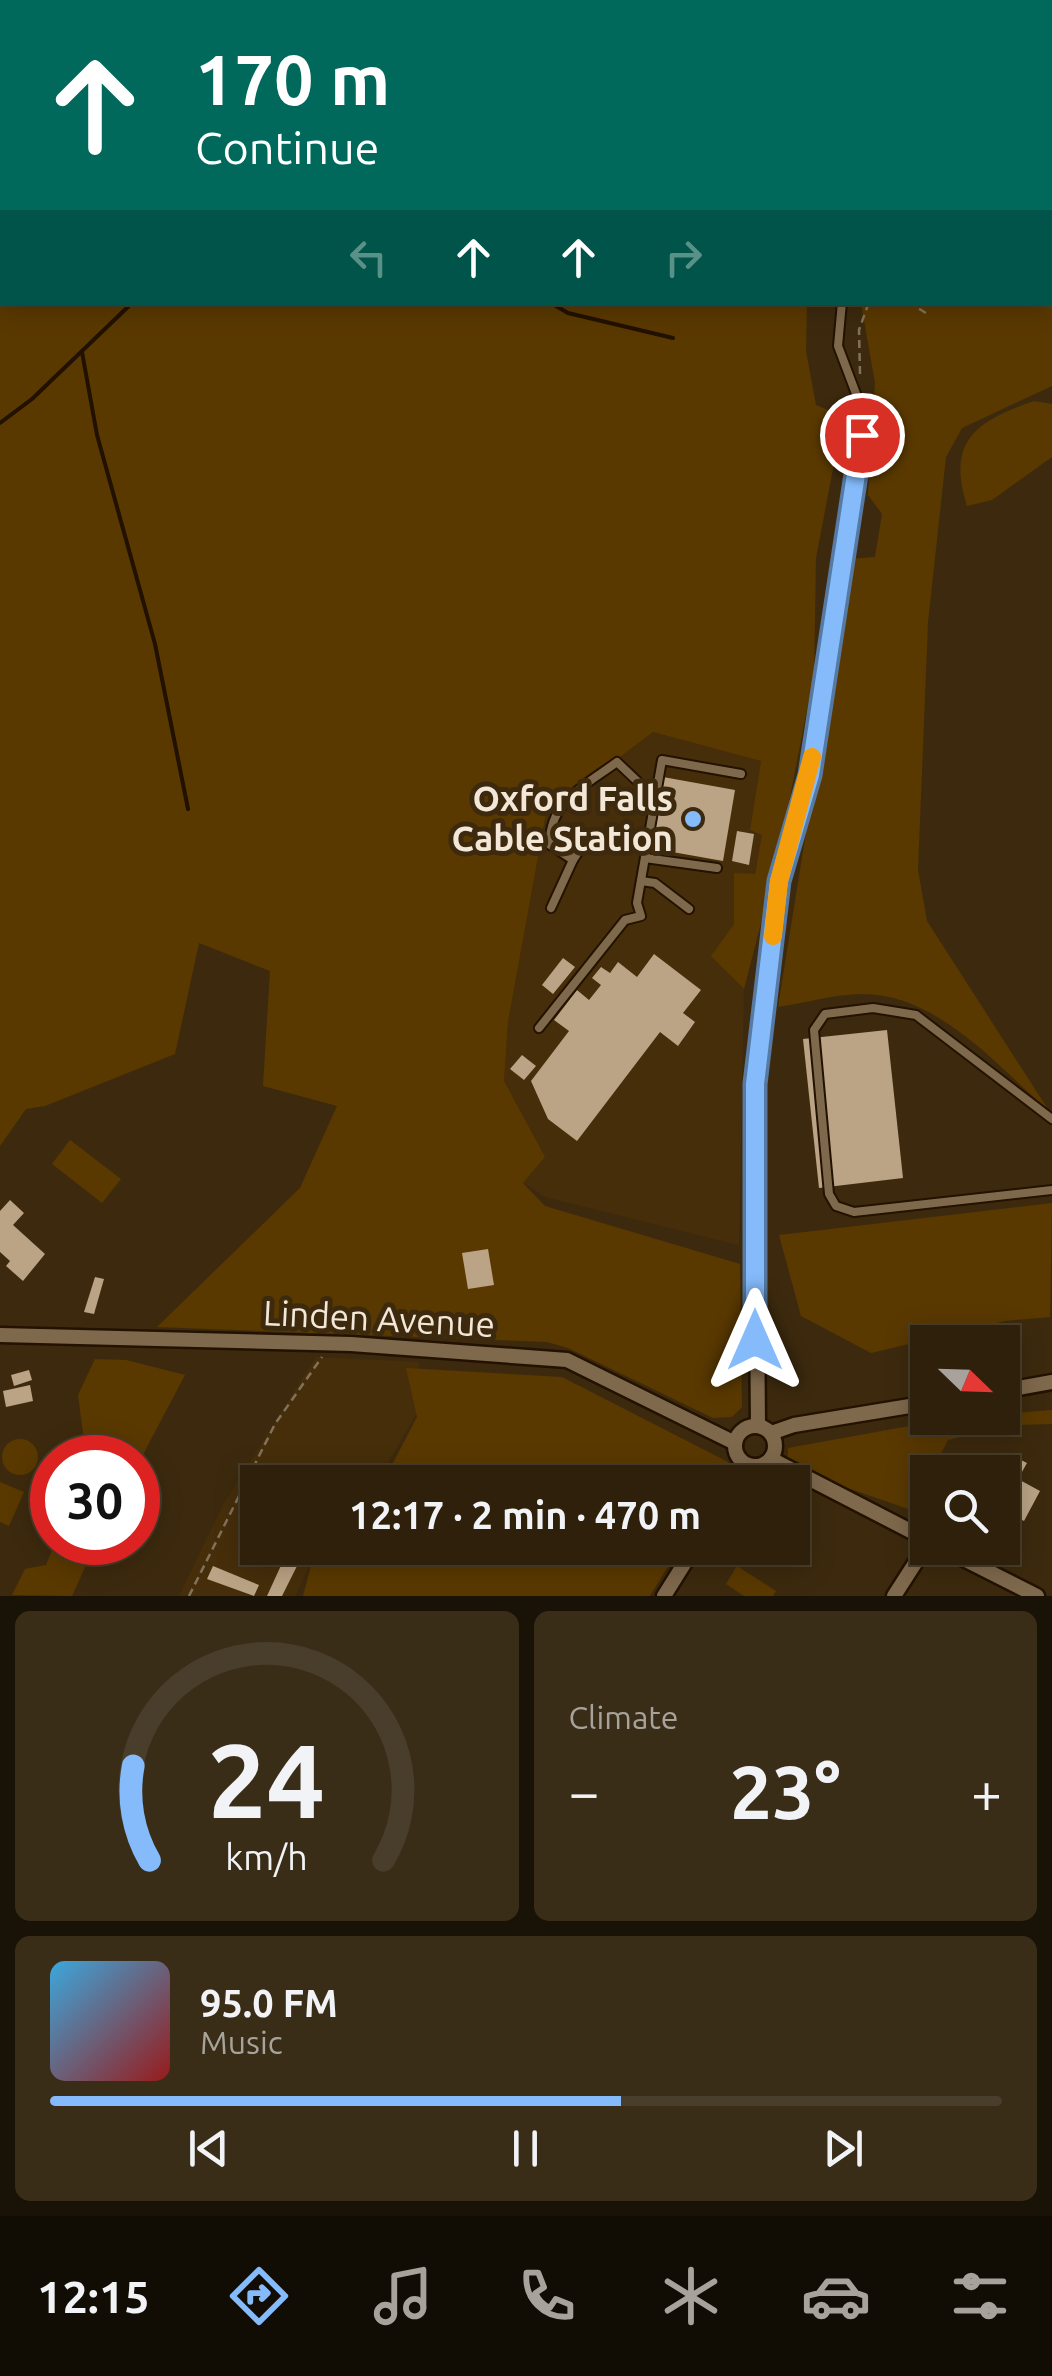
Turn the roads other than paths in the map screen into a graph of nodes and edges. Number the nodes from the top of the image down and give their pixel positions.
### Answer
1 (842, 305) edge
2 (742, 774) dead end
3 (655, 798) junction
4 (587, 839) dead end
5 (645, 858) junction
6 (573, 860) junction
7 (717, 868) dead end
8 (642, 880) junction
9 (551, 908) dead end
10 (689, 909) dead end
11 (765, 1012) joint
12 (540, 1028) dead end
13 (1052, 1119) edge
14 (1052, 1190) edge
15 (0, 1335) edge
16 (1052, 1382) edge
17 (1020, 1387) edge
18 (910, 1406) edge
19 (765, 1430) junction
20 (735, 1442) junction
21 (770, 1459) junction
22 (747, 1464) joint
23 (910, 1532) edge
24 (683, 1565) edge
25 (913, 1565) edge
26 (976, 1565) edge
27 (664, 1596) edge
28 (894, 1596) edge
29 (1037, 1596) edge

1 - 11 lane
2 - 3 lane
3 - 5 lane
3 - 6 lane
4 - 6 lane
5 - 7 lane
5 - 8 lane
6 - 9 lane
8 - 10 lane
8 - 12 lane
11 - 19 street
13 - 14 lane
15 - 20 street, Linden Avenue
16 - 17 street
18 - 19 street
19 - 20 street
19 - 21 street
20 - 22 street
21 - 22 street
21 - 23 street
24 - 27 street
25 - 28 street
26 - 29 street

